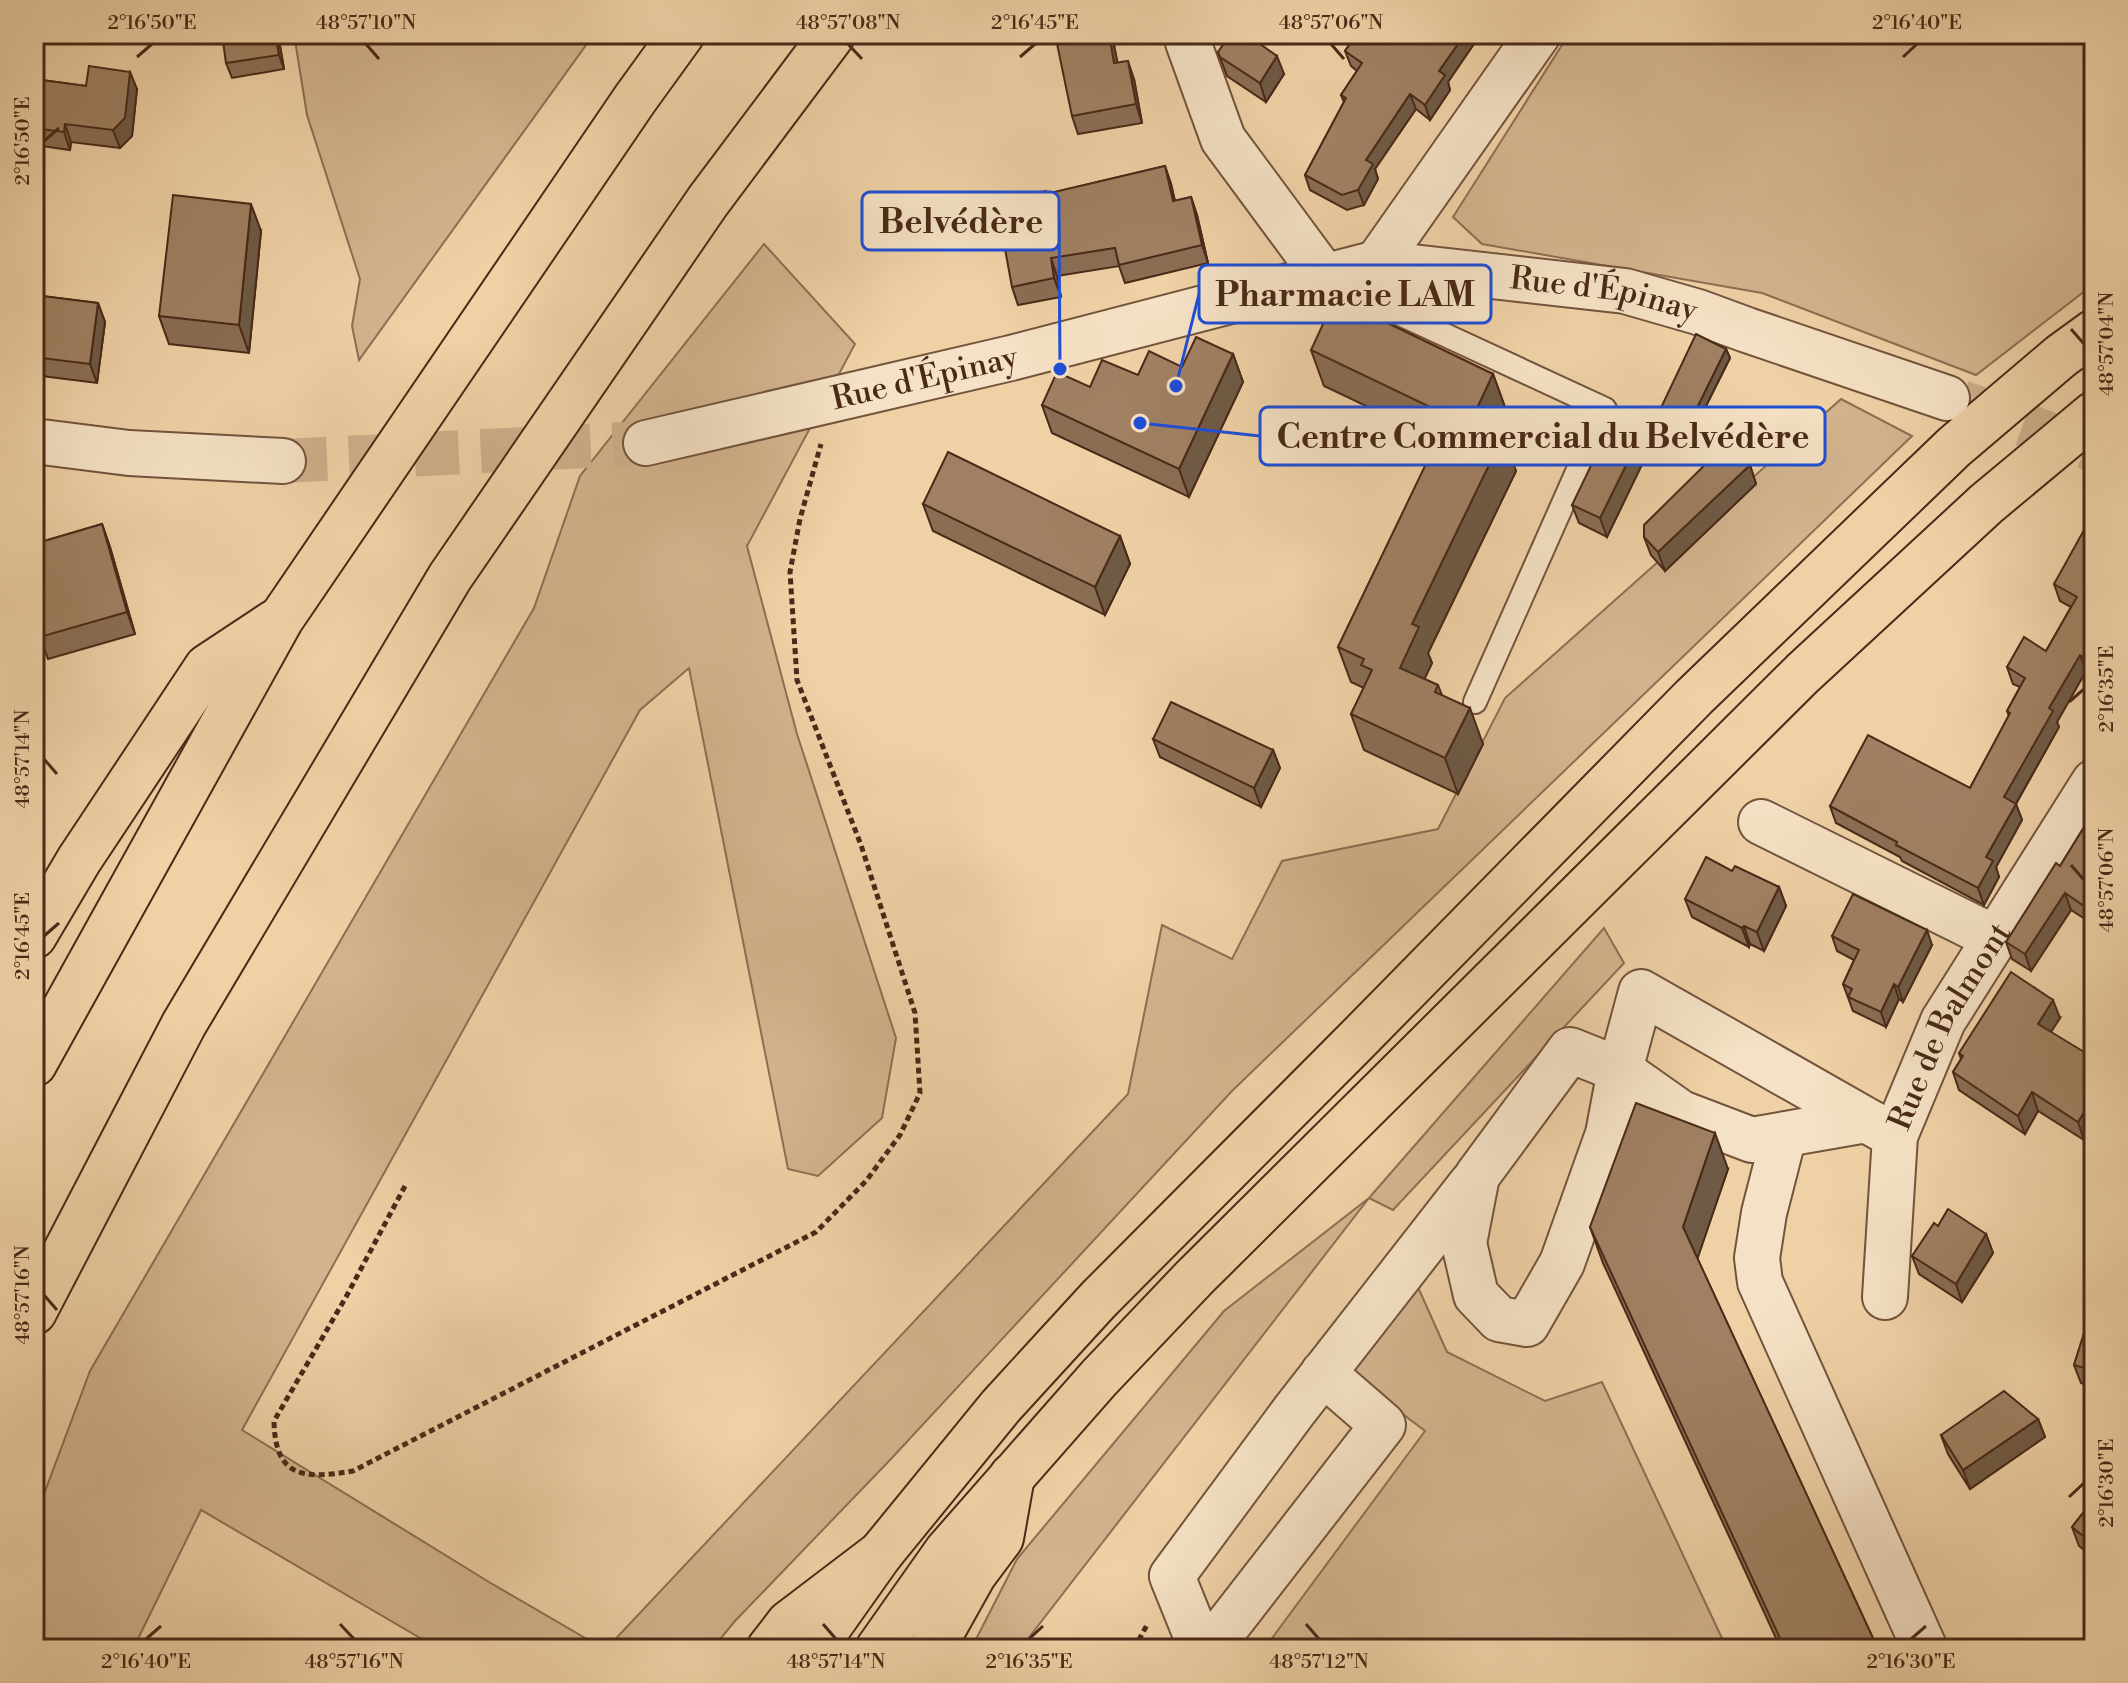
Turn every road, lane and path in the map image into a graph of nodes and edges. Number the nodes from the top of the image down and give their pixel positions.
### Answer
1 (682, 34) edge
2 (833, 34) edge
3 (1187, 34) edge
4 (1538, 34) edge
5 (1377, 263) junction
6 (1325, 277) junction
7 (2094, 332) edge
8 (1947, 398) tunnel mouth
9 (832, 401) junction
10 (2094, 414) edge
11 (34, 441) edge
12 (646, 443) tunnel mouth
13 (283, 461) tunnel mouth
14 (281, 619) junction
15 (1475, 702) dead end
16 (2094, 782) edge
17 (1761, 822) dead end
18 (34, 936) edge
19 (1995, 938) junction
20 (34, 1064) edge
21 (1620, 1070) junction
22 (1881, 1128) junction
23 (1784, 1135) junction
24 (1477, 1176) junction
25 (405, 1186) dead end
26 (1885, 1297) dead end
27 (34, 1312) edge
28 (1323, 1373) junction
29 (1012, 1476) junction
30 (881, 1553) junction
31 (769, 1649) edge
32 (813, 1649) edge
33 (878, 1649) edge
34 (932, 1649) edge
35 (1925, 1649) edge

1 - 14 main road
2 - 27 main road
3 - 6 street
4 - 5 street
5 - 6 street, Rue d'Épinay
5 - 8 street, Rue d'Épinay
5 - 15 lane
6 - 9 street, Rue d'Épinay
7 - 30 main road
9 - 12 street, Rue d'Épinay
9 - 25 path
10 - 29 main road
11 - 13 street
14 - 18 main road
14 - 20 main road
16 - 19 street, Rue de Balmont
17 - 19 street
19 - 22 street, Rue de Balmont
21 - 22 street
21 - 23 street, Rue de Balmont
21 - 24 street, Rue de Balmont
21 - 24 street
22 - 23 street, Rue de Balmont
22 - 26 street, Rue de Balmont
23 - 35 street
24 - 28 street
28 - 28 street
29 - 33 main road
29 - 34 main road
30 - 31 main road
30 - 32 main road

